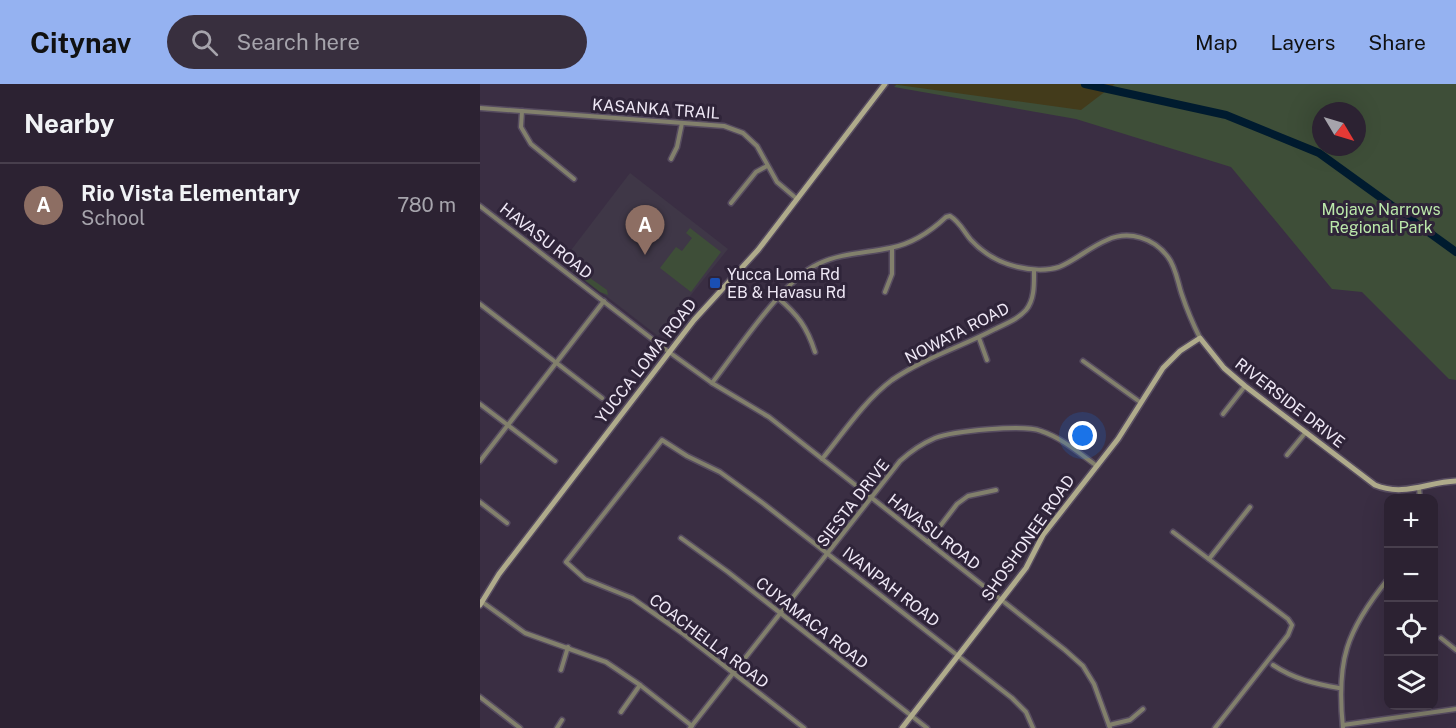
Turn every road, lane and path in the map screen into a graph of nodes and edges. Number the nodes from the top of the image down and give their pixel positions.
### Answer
1 (885, 84) edge
2 (480, 108) edge
3 (522, 111) junction
4 (682, 123) junction
5 (671, 159) dead end
6 (767, 166) junction
7 (574, 179) dead end
8 (797, 199) junction
9 (731, 203) dead end
10 (480, 206) edge
11 (892, 248) junction
12 (1034, 270) junction
13 (885, 292) dead end
14 (778, 298) junction
15 (604, 302) junction
16 (480, 304) edge
17 (979, 338) junction
18 (1200, 338) junction
19 (669, 352) junction
20 (815, 352) dead end
21 (987, 360) dead end
22 (1083, 361) dead end
23 (556, 362) junction
24 (712, 383) junction
25 (1245, 386) junction
26 (602, 398) dead end
27 (1140, 402) junction
28 (480, 404) edge
29 (1223, 414) dead end
30 (507, 425) junction
31 (1306, 432) junction
32 (1287, 455) dead end
33 (822, 459) junction
34 (480, 461) edge
35 (555, 461) dead end
36 (1096, 466) junction
37 (1456, 482) edge
38 (1419, 488) junction
39 (996, 490) dead end
40 (1420, 494) edge
41 (871, 498) junction
42 (480, 502) edge
43 (1250, 507) dead end
44 (507, 523) dead end
45 (1173, 532) dead end
46 (681, 538) dead end
47 (928, 542) junction
48 (828, 554) junction
49 (1209, 560) junction
50 (566, 562) joint
51 (1384, 585) edge
52 (1002, 600) junction
53 (481, 602) edge
54 (780, 614) junction
55 (1441, 638) dead end
56 (568, 647) junction
57 (1456, 650) edge
58 (959, 655) junction
59 (1274, 665) dead end
60 (561, 670) dead end
61 (734, 674) junction
62 (640, 685) junction
63 (1340, 688) junction
64 (480, 697) edge
65 (1143, 709) dead end
66 (1456, 709) edge
67 (621, 712) dead end
68 (912, 716) junction
69 (562, 720) dead end
70 (1343, 726) edge
71 (691, 727) edge
72 (800, 727) edge
73 (1110, 727) edge
74 (520, 728) edge
75 (557, 728) edge
76 (902, 728) edge
77 (927, 728) edge
78 (1033, 728) edge
79 (1216, 728) edge

1 - 8 street, YUCCA LOMA ROAD
2 - 3 street, KASANKA TRAIL
3 - 4 street, KASANKA TRAIL
3 - 7 street
4 - 5 street
4 - 6 street, KASANKA TRAIL
6 - 8 street, KASANKA TRAIL
6 - 9 street
8 - 19 street, YUCCA LOMA ROAD
10 - 15 street, HAVASU ROAD
11 - 12 street, RIVERSIDE DRIVE
11 - 13 street
11 - 14 street
12 - 17 street, NOWATA ROAD
12 - 18 street, RIVERSIDE DRIVE
14 - 20 street
14 - 24 street
15 - 19 street, HAVASU ROAD
15 - 23 street
16 - 23 street
17 - 21 street
17 - 33 street, NOWATA ROAD
18 - 25 street, RIVERSIDE DRIVE
18 - 27 street, SHOSHONEE ROAD
19 - 24 street, HAVASU ROAD
19 - 53 street, YUCCA LOMA ROAD
22 - 27 street
23 - 26 street
23 - 30 street
24 - 33 street, HAVASU ROAD
25 - 29 street
25 - 31 street, RIVERSIDE DRIVE
27 - 36 street, SHOSHONEE ROAD
28 - 30 street
30 - 34 street
30 - 35 street
31 - 32 street
31 - 38 street, RIVERSIDE DRIVE
33 - 41 street, HAVASU ROAD
36 - 41 street, SIESTA DRIVE
36 - 52 street, SHOSHONEE ROAD
37 - 38 street, RIVERSIDE DRIVE
38 - 40 street
39 - 47 street
41 - 47 street, HAVASU ROAD
41 - 48 street, SIESTA DRIVE
42 - 44 street
43 - 49 street
45 - 49 street
46 - 54 street, CUYAMACA ROAD
47 - 52 street, HAVASU ROAD
48 - 50 street, IVANPAH ROAD
48 - 54 street, SIESTA DRIVE
48 - 58 street, IVANPAH ROAD
49 - 79 street
50 - 61 street, COACHELLA ROAD
51 - 63 street
52 - 58 street, SHOSHONEE ROAD
52 - 73 street, HAVASU ROAD
53 - 56 street
54 - 61 street, SIESTA DRIVE
54 - 68 street, CUYAMACA ROAD
55 - 57 street
56 - 60 street
56 - 62 street
58 - 68 street, SHOSHONEE ROAD
58 - 78 street, IVANPAH ROAD
59 - 63 street
61 - 71 street, SIESTA DRIVE
61 - 72 street, COACHELLA ROAD
62 - 67 street
62 - 71 street
63 - 70 street
64 - 74 street
65 - 73 street
66 - 70 street
68 - 76 street, SHOSHONEE ROAD
68 - 77 street, CUYAMACA ROAD
69 - 75 street

